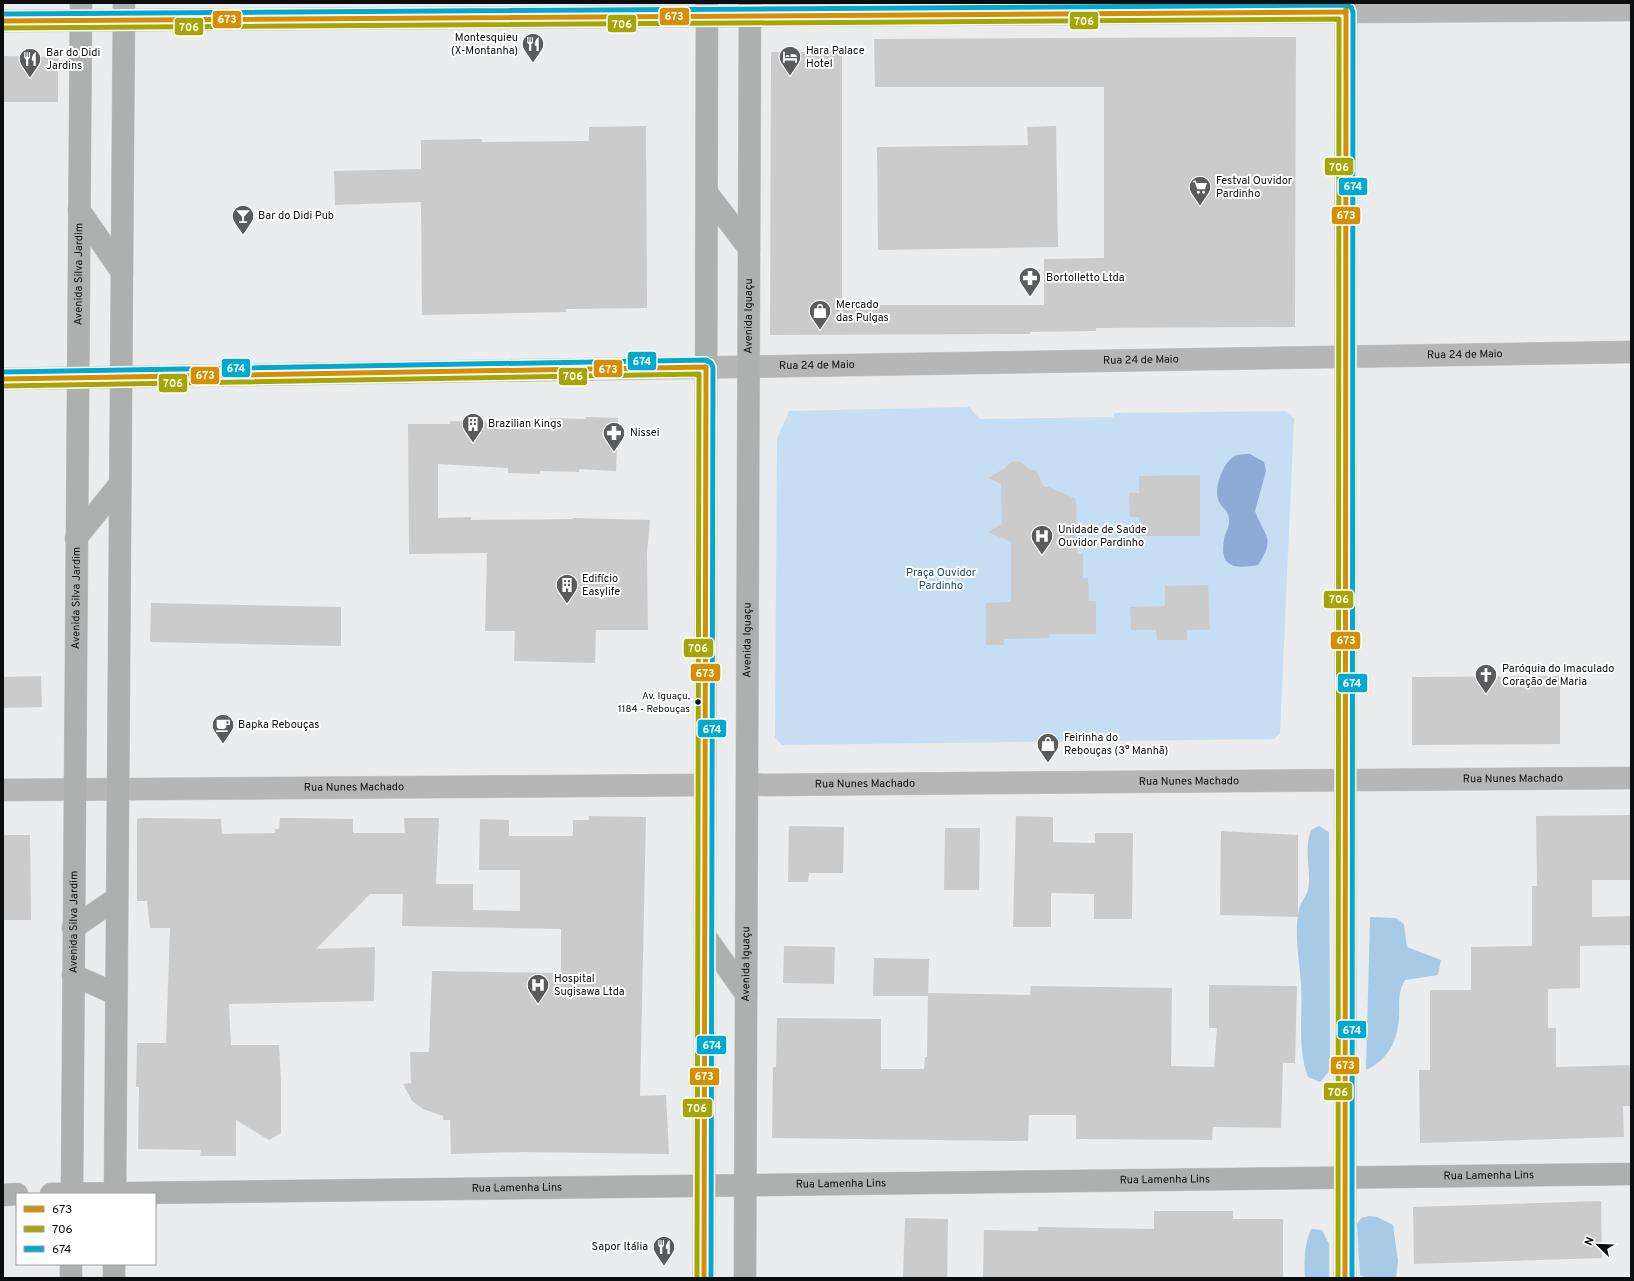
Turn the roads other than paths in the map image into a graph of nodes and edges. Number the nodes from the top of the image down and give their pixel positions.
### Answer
1 (1346, 7) edge
2 (707, 9) edge
3 (750, 9) edge
4 (1631, 10) edge
5 (124, 11) edge
6 (80, 12) edge
7 (3, 20) edge
8 (707, 193) junction
9 (79, 210) junction
10 (749, 248) junction
11 (122, 272) junction
12 (1631, 352) edge
13 (1345, 357) junction
14 (749, 366) junction
15 (706, 367) junction
16 (121, 377) junction
17 (78, 378) junction
18 (3, 379) edge
19 (120, 484) junction
20 (76, 538) junction
21 (1631, 778) edge
22 (1346, 780) junction
23 (705, 785) junction
24 (747, 785) junction
25 (118, 789) junction
26 (3, 790) edge
27 (74, 790) junction
28 (117, 898) junction
29 (73, 928) junction
30 (705, 936) junction
31 (73, 975) junction
32 (116, 994) junction
33 (746, 994) junction
34 (1631, 1174) edge
35 (1345, 1177) junction
36 (746, 1185) junction
37 (704, 1186) junction
38 (72, 1193) edge
39 (115, 1193) edge
40 (156, 1193) edge
41 (16, 1194) edge
42 (3, 1195) edge
43 (71, 1265) edge
44 (114, 1265) edge
45 (71, 1278) edge
46 (114, 1278) edge
47 (704, 1278) edge
48 (745, 1278) edge
49 (1345, 1278) edge

1 - 3 street
1 - 4 street
1 - 13 main road
2 - 3 street
2 - 5 street
2 - 8 main road
3 - 10 main road, Avenida Iguaçu
5 - 6 street
5 - 11 main road
6 - 7 street
6 - 9 main road, Avenida Silva Jardim
8 - 10 main road
8 - 15 main road
9 - 11 main road
9 - 17 main road, Avenida Silva Jardim
10 - 14 main road, Avenida Iguaçu
11 - 16 main road
12 - 13 street, Rua 24 de Maio
13 - 14 street, Rua 24 de Maio
13 - 22 main road
14 - 15 street, Rua 24 de Maio
14 - 24 main road, Avenida Iguaçu
15 - 16 street, Rua 24 de Maio
15 - 23 main road
16 - 17 street, Rua 24 de Maio
16 - 19 main road
17 - 18 street, Rua 24 de Maio
17 - 20 main road, Avenida Silva Jardim
19 - 20 main road
19 - 25 main road
20 - 27 main road, Avenida Silva Jardim
21 - 22 street, Rua Nunes Machado
22 - 24 street, Rua Nunes Machado
22 - 35 main road
23 - 25 street, Rua Nunes Machado
23 - 30 main road
24 - 33 main road, Avenida Iguaçu
25 - 27 street, Rua Nunes Machado
25 - 28 main road
26 - 27 street, Rua Nunes Machado
27 - 29 main road, Avenida Silva Jardim
28 - 29 main road
28 - 32 main road
29 - 31 main road, Avenida Silva Jardim
30 - 33 main road
30 - 37 main road
31 - 32 main road
31 - 38 main road, Avenida Silva Jardim
32 - 39 main road
33 - 36 main road, Avenida Iguaçu
34 - 35 main road, Rua Lamenha Lins
35 - 36 main road, Rua Lamenha Lins
35 - 49 main road
36 - 37 main road, Rua Lamenha Lins
36 - 48 main road, Avenida Iguaçu
37 - 40 main road, Rua Lamenha Lins
37 - 47 main road
41 - 42 main road
43 - 45 main road
44 - 46 main road

